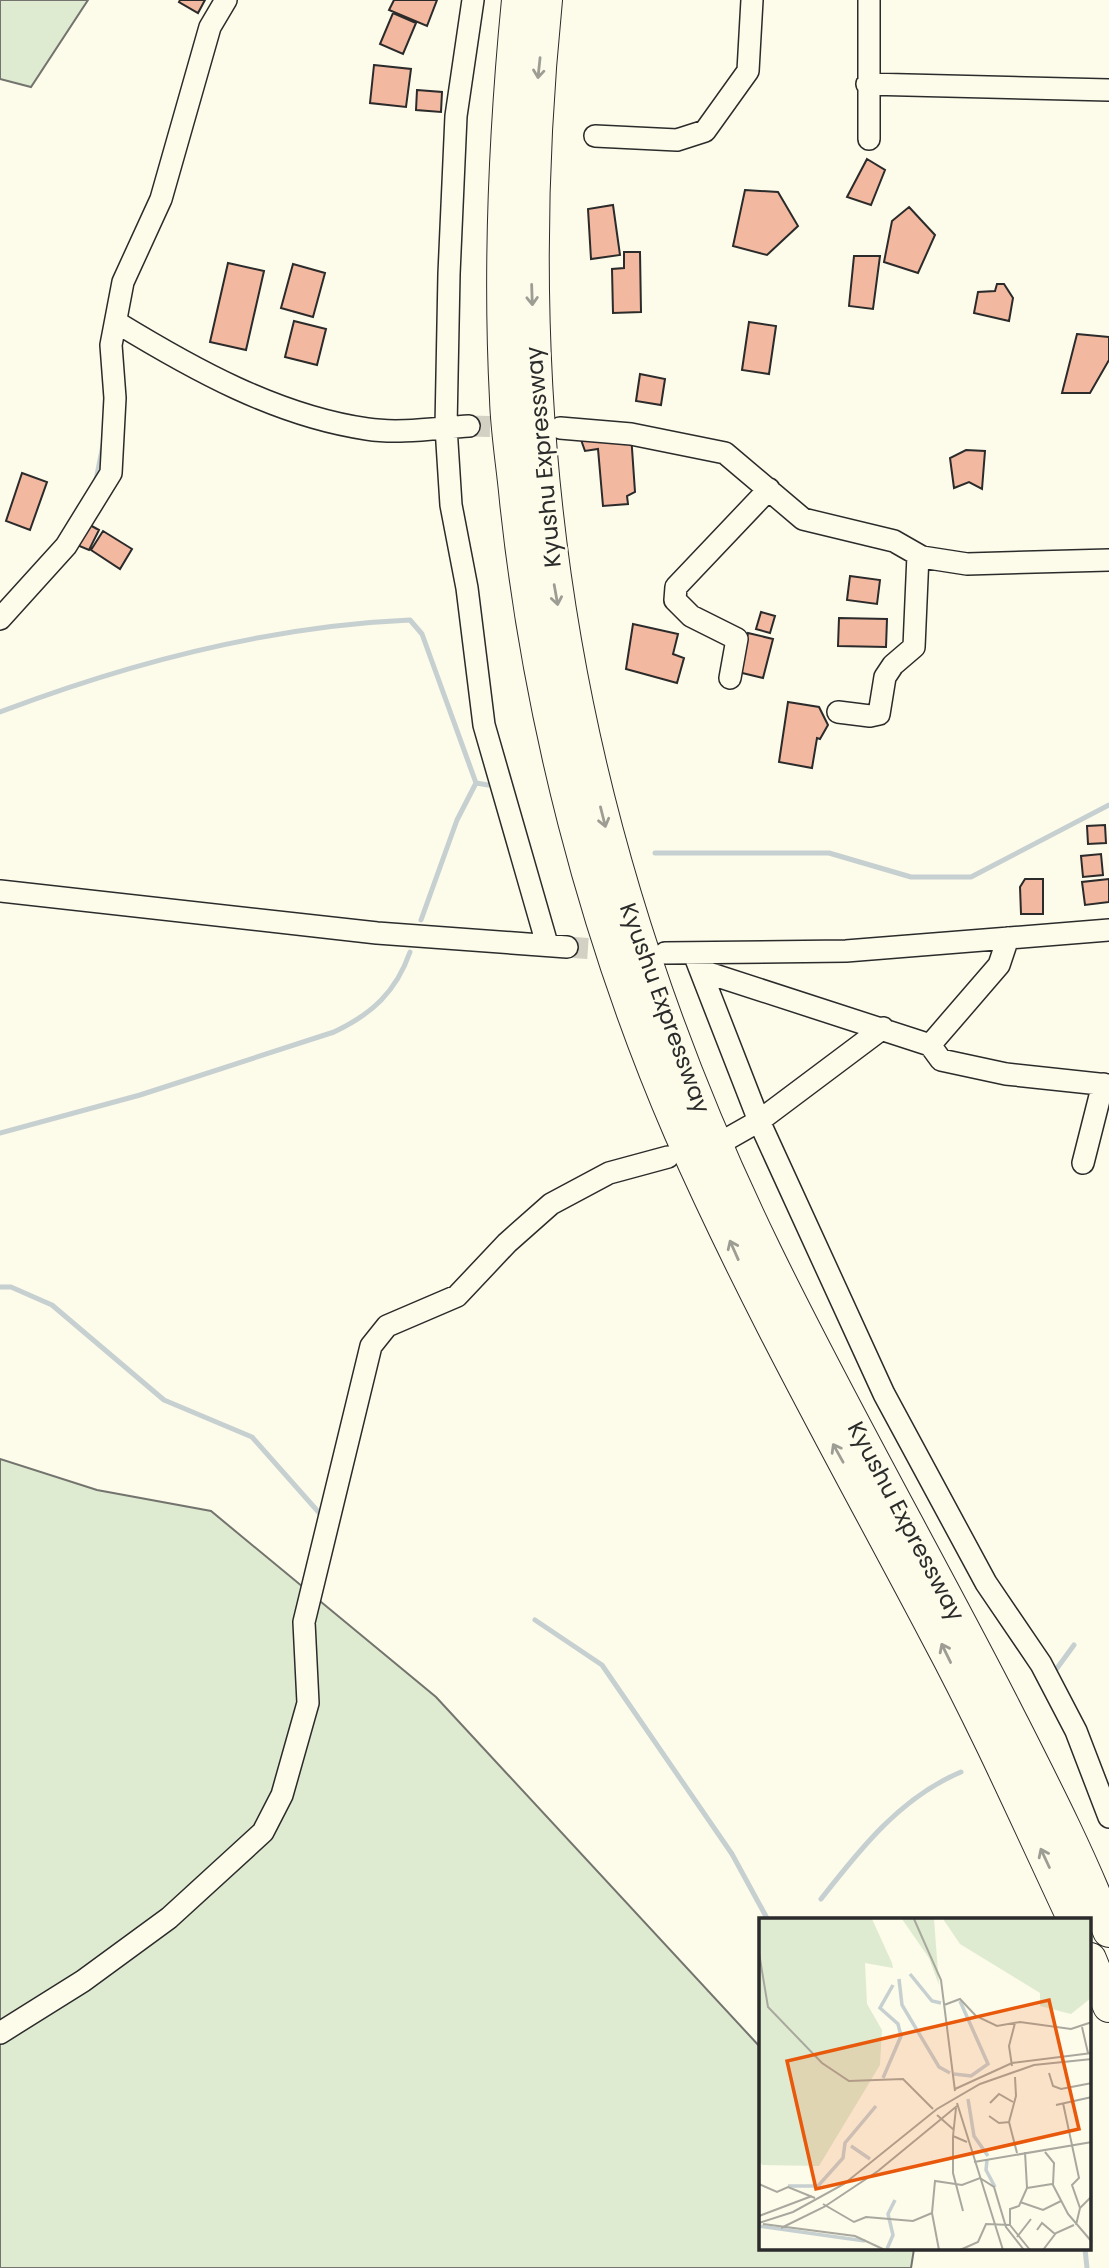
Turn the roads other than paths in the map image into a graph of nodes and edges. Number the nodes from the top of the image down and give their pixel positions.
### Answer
1 (226, 0) edge
2 (473, 0) edge
3 (518, 0) edge
4 (546, 0) edge
5 (752, 0) edge
6 (869, 0) edge
7 (867, 84) junction
8 (1109, 90) edge
9 (595, 136) dead end
10 (869, 139) dead end
11 (116, 322) junction
12 (469, 426) tunnel mouth
13 (446, 427) junction
14 (560, 428) dead end
15 (769, 489) junction
16 (918, 555) junction
17 (1109, 559) edge
18 (0, 619) edge
19 (730, 678) dead end
20 (838, 712) dead end
21 (0, 891) edge
22 (1109, 930) edge
23 (1009, 938) junction
24 (665, 953) dead end
25 (698, 963) junction
26 (883, 1028) junction
27 (930, 1045) junction
28 (1106, 1084) edge
29 (759, 1121) junction
30 (729, 1138) dead end
31 (667, 1157) dead end
32 (1083, 1163) dead end
33 (1109, 1816) edge
34 (1073, 1918) edge
35 (1109, 1931) edge
36 (1092, 1964) edge
37 (1109, 2006) edge
38 (0, 2033) edge

1 - 11 street
2 - 13 street
34 -> 3 highway, Kyushu Expressway
4 -> 35 highway, Kyushu Expressway
5 - 9 street
6 - 7 street
7 - 8 street
7 - 10 street
11 - 13 street
11 - 18 street
12 - 13 street
13 - 21 street
14 - 15 street
15 - 16 street
15 - 19 street
16 - 17 street
16 - 20 street
22 - 23 street
23 - 25 street
23 - 27 street
24 - 25 street
25 - 26 street
25 - 29 street
26 - 27 street
26 - 29 street
27 - 28 street
28 - 32 street
29 - 30 street
29 - 33 street
31 - 38 street
36 - 37 highway

